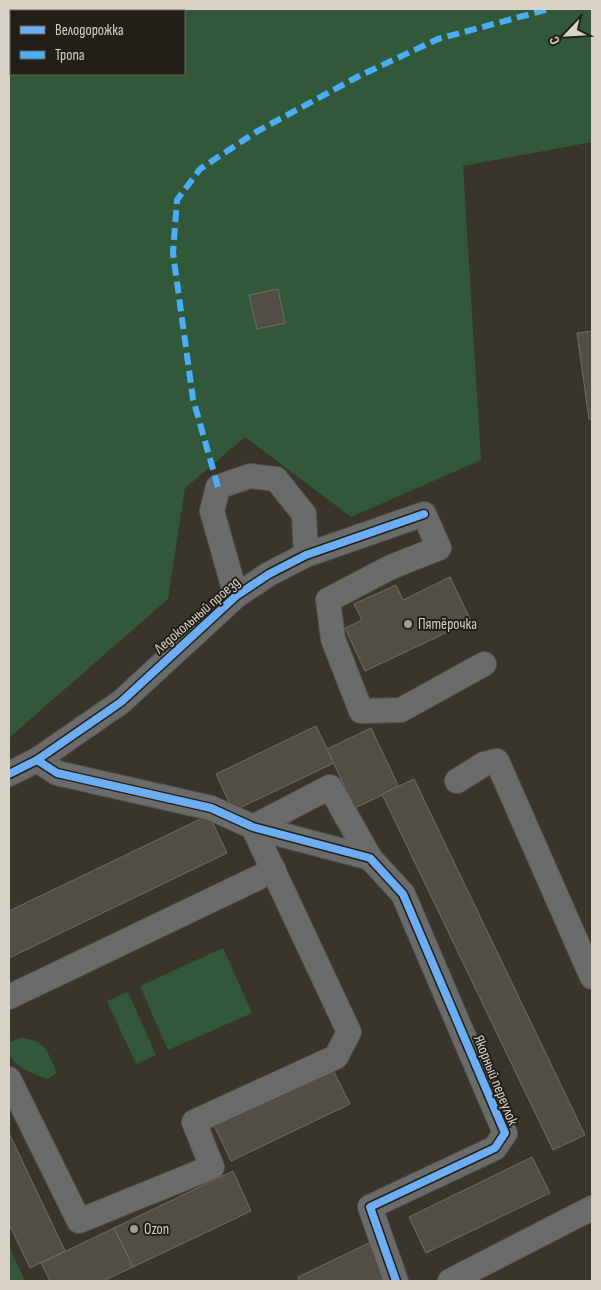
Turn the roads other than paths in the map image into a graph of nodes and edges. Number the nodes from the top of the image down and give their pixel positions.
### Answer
1 (306, 555) junction
2 (236, 596) junction
3 (484, 664) dead end
4 (37, 760) junction
5 (9, 774) edge
6 (456, 781) dead end
7 (253, 827) junction
8 (370, 858) junction
9 (274, 870) junction
10 (592, 977) edge
11 (9, 997) edge
12 (9, 1079) edge
13 (592, 1208) edge
14 (396, 1281) edge
15 (450, 1281) edge

1 - 2 street, Ледокольный проезд
1 - 2 street
1 - 3 street, Ледокольный проезд
2 - 4 street, Ледокольный проезд
4 - 5 street, Ледокольный проезд
4 - 7 street
6 - 10 street
7 - 8 street
7 - 8 street
7 - 9 street
8 - 14 street, Якорный переулок
9 - 11 street
9 - 12 street
13 - 15 street

